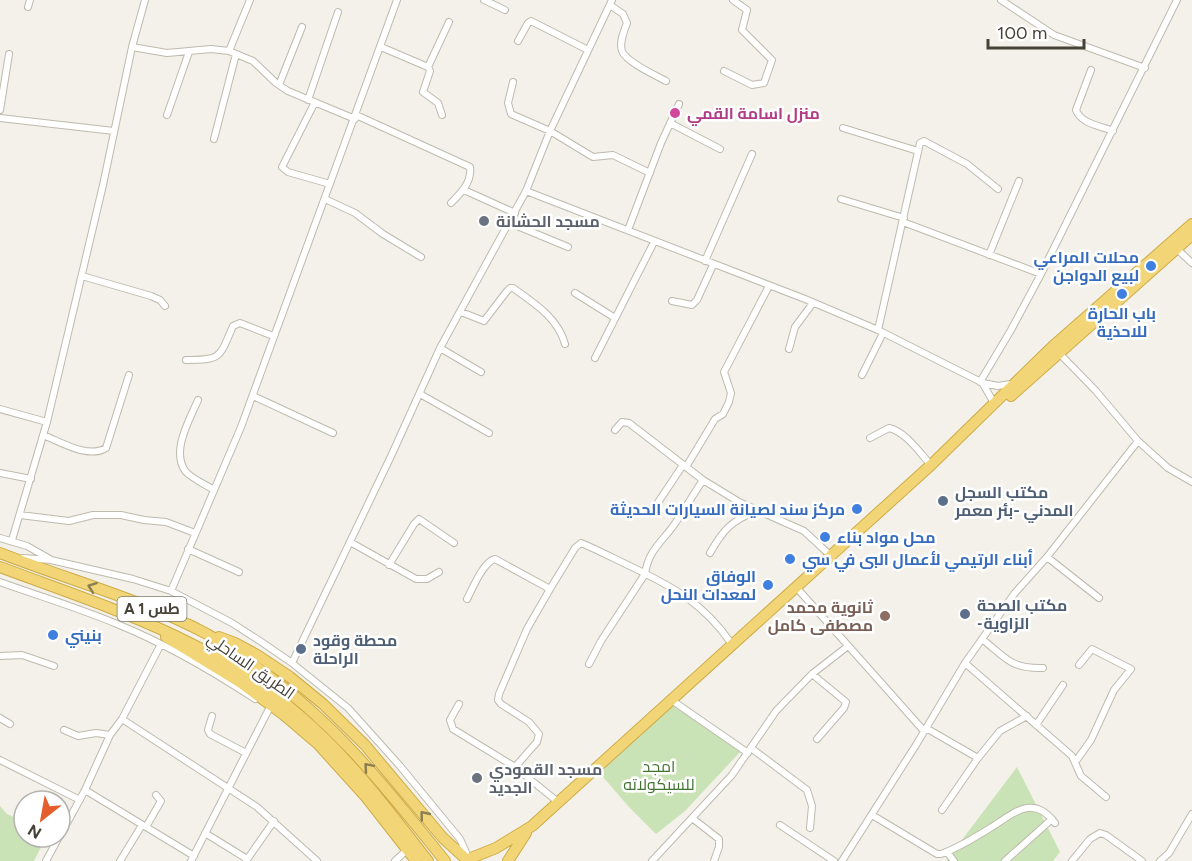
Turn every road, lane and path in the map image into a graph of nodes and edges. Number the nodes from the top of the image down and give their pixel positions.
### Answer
1 (145, 0) edge
2 (250, 0) edge
3 (397, 0) edge
4 (484, 0) edge
5 (733, 0) edge
6 (1001, 0) edge
7 (1177, 0) edge
8 (611, 2) edge
9 (505, 10) dead end
10 (338, 12) dead end
11 (449, 22) dead end
12 (302, 27) dead end
13 (518, 41) dead end
14 (132, 47) junction
15 (381, 47) junction
16 (588, 50) junction
17 (189, 52) junction
18 (232, 53) junction
19 (9, 54) dead end
20 (428, 67) junction
21 (1145, 68) junction
22 (1091, 70) dead end
23 (724, 71) dead end
24 (666, 81) dead end
25 (513, 82) dead end
26 (279, 86) junction
27 (308, 99) junction
28 (315, 102) junction
29 (679, 104) dead end
30 (0, 110) edge
31 (442, 115) dead end
32 (167, 116) dead end
33 (356, 117) junction
34 (0, 118) edge
35 (670, 123) junction
36 (843, 128) dead end
37 (1113, 130) junction
38 (114, 131) junction
39 (550, 131) junction
40 (214, 139) dead end
41 (720, 148) dead end
42 (918, 151) junction
43 (752, 154) dead end
44 (650, 173) junction
45 (1019, 181) dead end
46 (330, 184) junction
47 (998, 189) dead end
48 (464, 190) junction
49 (526, 191) junction
50 (325, 199) junction
51 (841, 199) dead end
52 (451, 203) dead end
53 (515, 213) junction
54 (904, 220) junction
55 (510, 224) junction
56 (1192, 224) edge
57 (628, 230) junction
58 (1192, 235) edge
59 (654, 242) junction
60 (568, 248) dead end
61 (1177, 249) junction
62 (989, 255) junction
63 (421, 257) dead end
64 (705, 261) junction
65 (1192, 263) edge
66 (713, 265) junction
67 (1041, 274) junction
68 (82, 276) junction
69 (769, 286) junction
70 (575, 294) dead end
71 (672, 301) dead end
72 (1112, 301) junction
73 (813, 303) junction
74 (165, 306) dead end
75 (461, 312) junction
76 (615, 318) junction
77 (880, 332) junction
78 (273, 336) junction
79 (565, 344) dead end
80 (441, 348) junction
81 (789, 349) dead end
82 (1055, 350) junction
83 (595, 358) dead end
84 (186, 360) dead end
85 (481, 372) dead end
86 (129, 375) dead end
87 (862, 375) dead end
88 (981, 382) junction
89 (1013, 384) junction
90 (420, 394) junction
91 (253, 396) junction
92 (198, 400) dead end
93 (994, 403) junction
94 (0, 409) edge
95 (982, 417) junction
96 (47, 422) junction
97 (615, 430) dead end
98 (333, 433) dead end
99 (489, 433) dead end
100 (43, 435) junction
101 (870, 438) dead end
102 (1138, 441) junction
103 (931, 465) junction
104 (684, 466) junction
105 (0, 473) edge
106 (31, 478) junction
107 (703, 480) junction
108 (1192, 482) edge
109 (214, 490) junction
110 (655, 507) dead end
111 (756, 511) junction
112 (20, 515) junction
113 (195, 533) junction
114 (0, 538) edge
115 (12, 540) junction
116 (350, 543) junction
117 (454, 543) dead end
118 (188, 549) junction
119 (0, 553) edge
120 (710, 553) dead end
121 (831, 556) junction
122 (11, 557) junction
123 (1047, 557) junction
124 (51, 560) junction
125 (389, 565) junction
126 (0, 567) edge
127 (239, 572) dead end
128 (439, 572) dead end
129 (645, 573) junction
130 (0, 584) edge
131 (796, 587) junction
132 (550, 590) junction
133 (171, 591) junction
134 (1099, 598) dead end
135 (467, 599) dead end
136 (150, 622) junction
137 (207, 635) junction
138 (982, 639) junction
139 (731, 643) junction
140 (161, 644) junction
141 (848, 646) junction
142 (0, 656) edge
143 (292, 663) junction
144 (965, 663) junction
145 (589, 664) dead end
146 (1079, 665) dead end
147 (54, 666) dead end
148 (1043, 668) dead end
149 (812, 674) junction
150 (1063, 685) dead end
151 (287, 697) junction
152 (670, 699) junction
153 (459, 704) dead end
154 (270, 707) junction
155 (212, 716) dead end
156 (1027, 716) junction
157 (0, 718) edge
158 (122, 719) junction
159 (10, 723) dead end
160 (1036, 725) junction
161 (925, 729) junction
162 (64, 730) dead end
163 (111, 735) junction
164 (817, 739) dead end
165 (750, 750) junction
166 (246, 753) junction
167 (978, 758) junction
168 (0, 760) edge
169 (1076, 761) junction
170 (515, 767) junction
171 (229, 788) junction
172 (85, 790) junction
173 (156, 795) dead end
174 (1106, 797) dead end
175 (80, 800) junction
176 (558, 802) junction
177 (942, 810) dead end
178 (72, 814) edge
179 (1192, 814) edge
180 (872, 815) junction
181 (692, 818) junction
182 (274, 821) junction
183 (780, 825) dead end
184 (144, 826) junction
185 (532, 826) junction
186 (810, 828) dead end
187 (205, 833) junction
188 (408, 849) junction
189 (947, 852) junction
190 (471, 858) edge
191 (192, 859) edge
192 (247, 860) edge
193 (120, 861) edge
194 (317, 861) edge
195 (395, 861) edge
196 (416, 861) edge
197 (428, 861) edge
198 (446, 861) edge
199 (508, 861) edge
200 (652, 861) edge
201 (714, 861) edge
202 (834, 861) edge
203 (842, 861) edge
204 (954, 861) edge
205 (1005, 861) edge
206 (1072, 861) edge
207 (1142, 861) edge
208 (1160, 861) edge

1 - 14 street
2 - 18 street
3 - 15 street
4 - 9 street
5 - 23 street
6 - 21 street
7 - 21 street
8 - 16 street
8 - 24 street
10 - 27 street
11 - 20 street
12 - 26 street
13 - 16 street
14 - 17 street
14 - 38 street
15 - 20 street
15 - 33 street
16 - 39 street
17 - 18 street
17 - 32 street
18 - 26 street
18 - 40 street
19 - 30 street
20 - 31 street
21 - 37 street
22 - 37 street
25 - 39 street
26 - 27 street
27 - 28 street
28 - 33 street
28 - 46 street
29 - 35 street
33 - 46 street
33 - 48 street
34 - 38 street
35 - 41 street
35 - 44 street
36 - 42 street
37 - 67 street
38 - 68 street
39 - 44 street
39 - 49 street
42 - 47 street
42 - 54 street
43 - 64 street
44 - 57 street
45 - 62 street
46 - 50 street
48 - 52 street
48 - 53 street
49 - 53 street
49 - 57 street
50 - 63 street
50 - 78 street
51 - 54 street
53 - 55 street
54 - 62 street
54 - 77 street
55 - 60 street
55 - 75 street
56 - 72 highway
57 - 59 street
58 - 61 highway
59 - 64 street
59 - 76 street
61 - 65 street
61 - 72 highway
62 - 67 street
64 - 66 street
66 - 69 street
66 - 71 street
67 - 88 street
68 - 74 street
68 - 96 street
69 - 73 street
69 - 104 street
70 - 76 street
72 - 82 highway
73 - 77 street
73 - 81 street
75 - 79 street
75 - 80 street
76 - 83 street
77 - 87 street
77 - 88 street
78 - 84 street
78 - 91 street
80 - 85 street
80 - 90 street
82 - 89 highway
82 - 95 highway
82 - 102 street
86 - 100 street
88 - 89 street
88 - 93 street
89 - 93 highway
90 - 99 street
90 - 116 street
91 - 98 street
91 - 109 street
92 - 109 street
93 - 95 highway
94 - 96 street
95 - 103 highway
96 - 100 street
97 - 104 street
100 - 106 street
101 - 103 street
102 - 108 street
102 - 123 street
103 - 121 highway
104 - 107 street
104 - 110 street
105 - 106 street
106 - 112 street
107 - 111 street
107 - 129 street
109 - 113 street
111 - 120 street
111 - 121 street
112 - 113 street
112 - 115 street
113 - 118 street
114 - 115 street
115 - 124 street
116 - 125 street
116 - 143 street
117 - 125 street
118 - 127 street
118 - 133 street
119 - 122 highway, الطريق الساحلي / A 1 طس
121 - 131 highway
122 - 124 street
137 -> 122 highway, الطريق الساحلي / A 1 طس
123 - 134 street
123 - 138 street
124 - 133 street
125 - 128 street
126 - 136 highway, الطريق الساحلي / A 1 طس
129 - 132 street
129 - 139 street
129 - 145 street
130 - 140 street
131 - 139 highway
131 - 141 street
132 - 135 street
132 - 170 street
133 - 143 street
136 - 151 highway, الطريق الساحلي / A 1 طس
136 - 154 highway
137 - 151 highway, الطريق الساحلي / A 1 طس
190 -> 137 highway
138 - 144 street
138 - 148 street
139 - 152 highway
140 - 154 street
140 - 158 street
141 - 149 street
141 - 161 street
142 - 147 street
143 - 190 street
144 - 156 street
144 - 161 street
146 - 169 street
149 - 164 street
149 - 165 street
150 - 160 street
151 - 197 highway, الطريق الساحلي / A 1 طس
198 -> 151 highway, الطريق الساحلي / A 1 طس
152 - 165 street
152 - 176 highway
153 - 170 street
154 - 166 street
154 - 188 highway
155 - 166 street
156 - 160 street
156 - 167 street
157 - 159 street
158 - 163 street
158 - 171 street
160 - 169 street
161 - 167 street
161 - 180 street
162 - 163 street
163 - 172 street
165 - 181 street
165 - 186 street
166 - 171 street
167 - 177 street
168 - 175 street
169 - 174 street
170 - 176 street
171 - 182 street
171 - 187 street
172 - 175 street
172 - 184 street
173 - 184 street
175 - 178 street
176 - 185 highway
179 - 208 street
180 - 189 street
180 - 203 street
181 - 200 street
181 - 201 street
182 - 192 street
182 - 194 street
183 - 202 street
184 - 191 street
184 - 193 street
185 - 190 highway
185 - 199 highway
187 - 191 street
187 - 192 street
188 - 195 street
188 - 196 highway
189 - 204 street
189 - 205 street
190 - 198 highway
206 - 207 street

